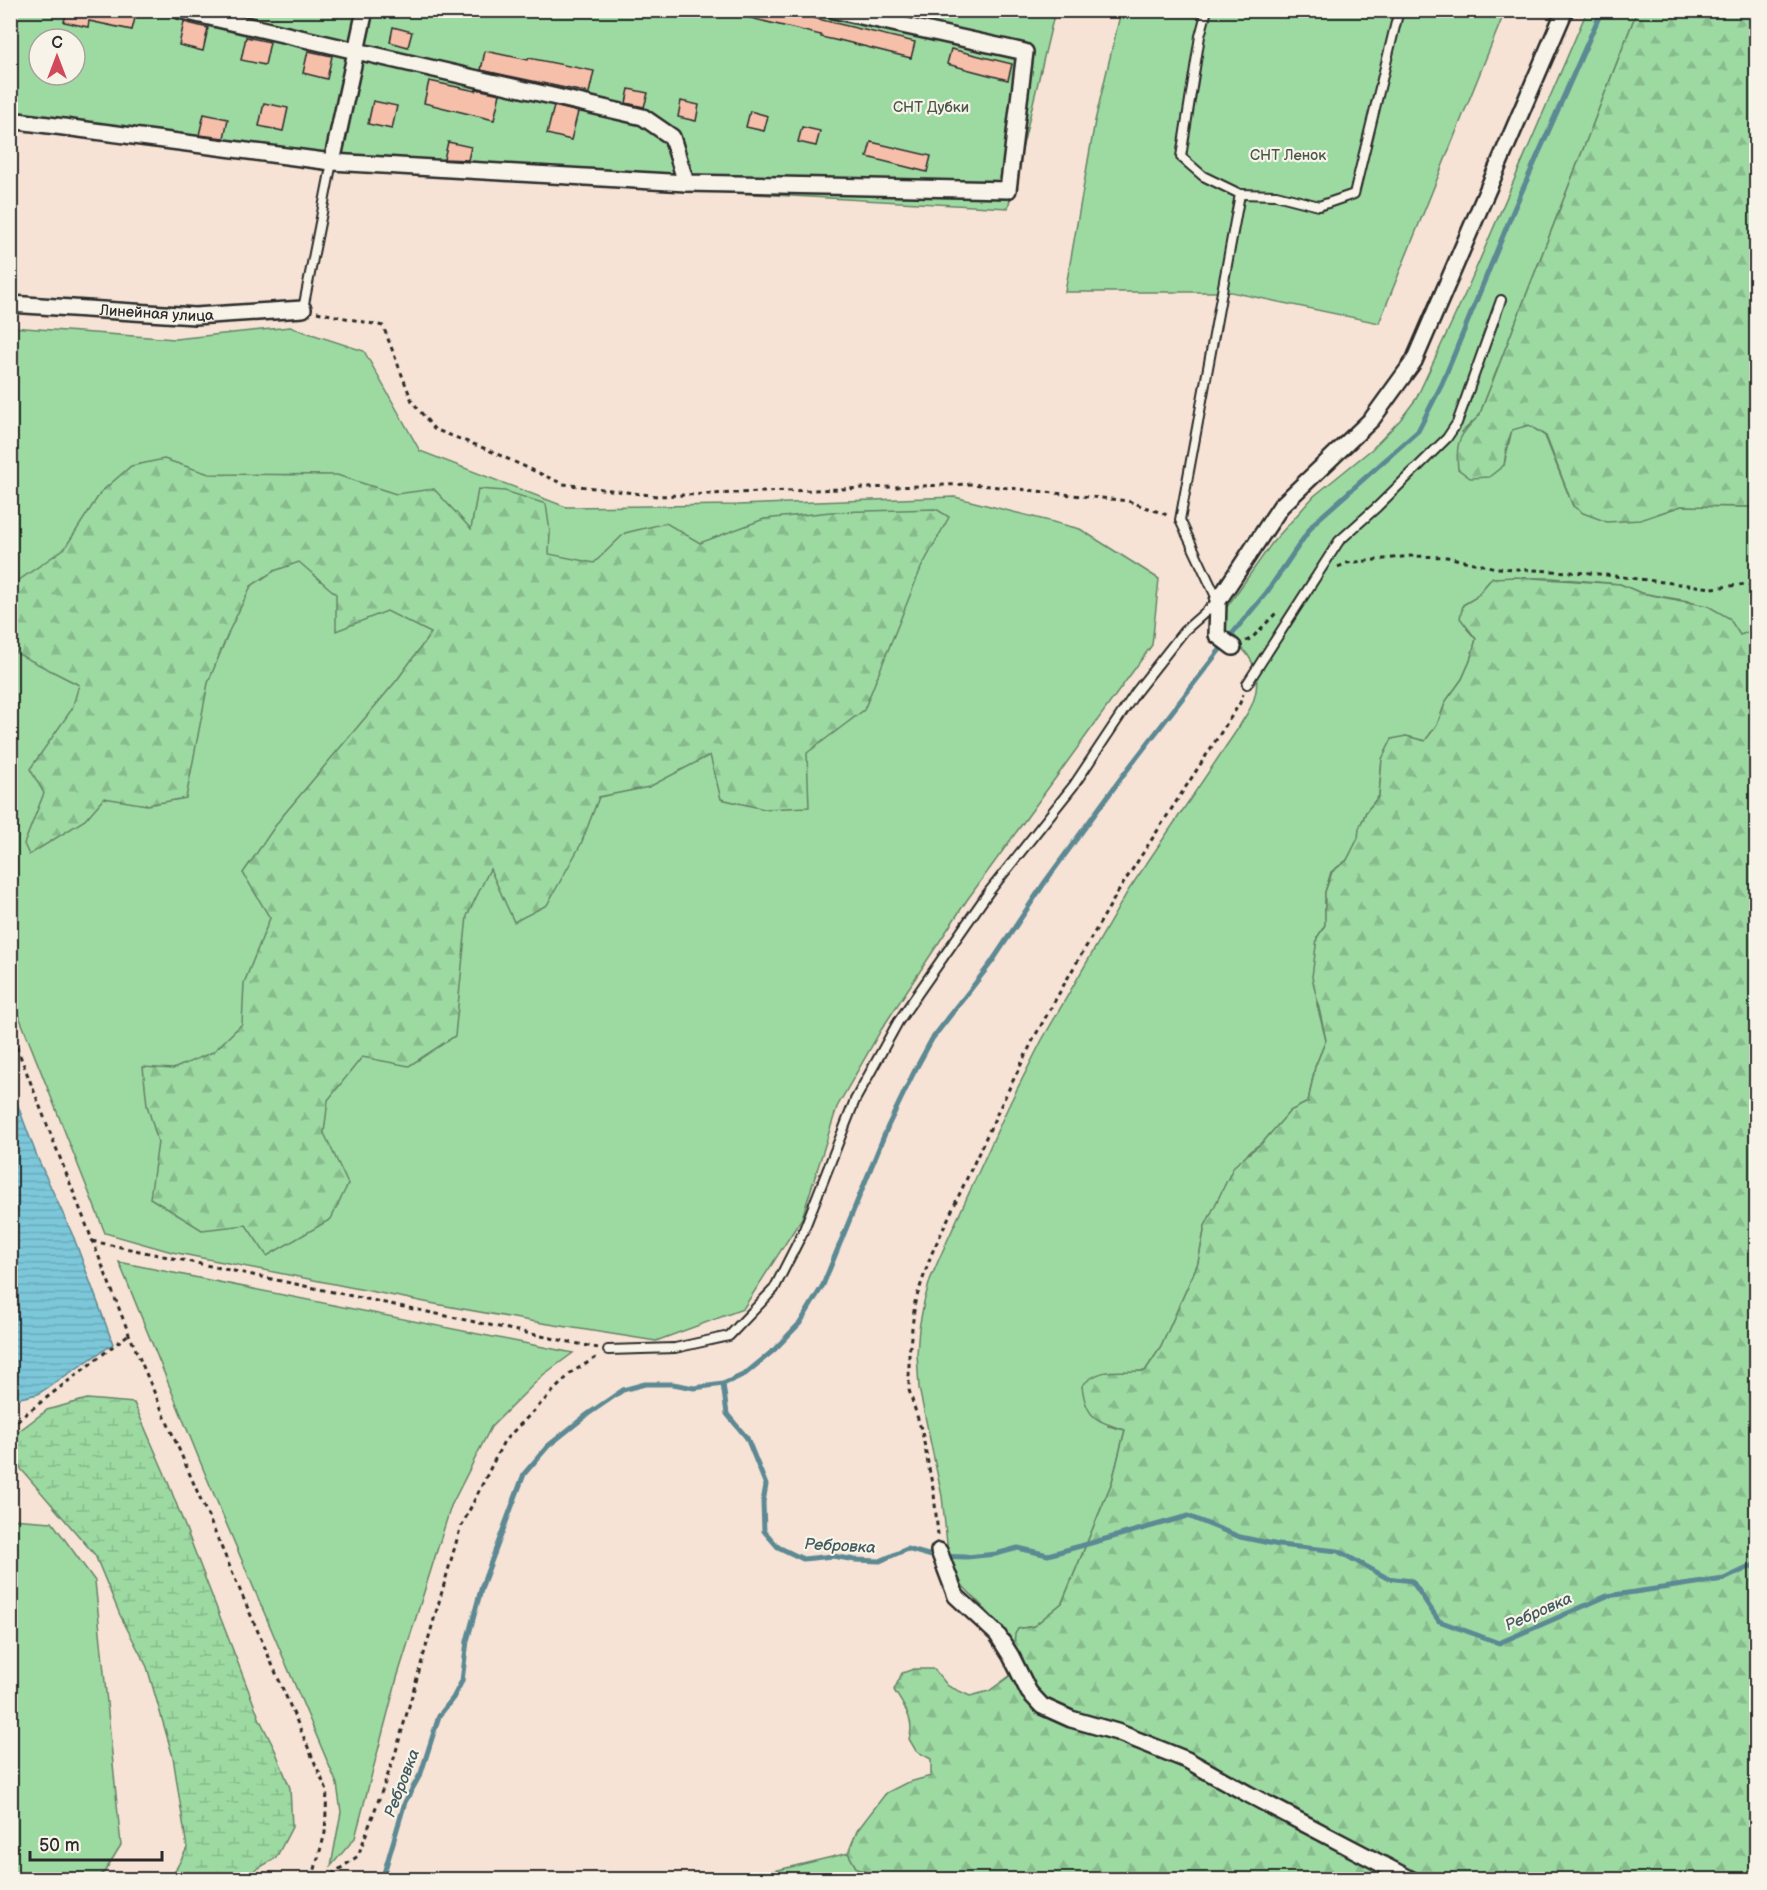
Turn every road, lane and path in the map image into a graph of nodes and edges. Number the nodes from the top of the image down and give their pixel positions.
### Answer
1 (179, 10) edge
2 (365, 10) edge
3 (833, 10) edge
4 (1207, 10) edge
5 (1399, 10) edge
6 (1565, 10) edge
7 (356, 52) junction
8 (10, 120) edge
9 (332, 162) junction
10 (686, 183) junction
11 (1240, 194) junction
12 (1501, 300) dead end
13 (10, 304) edge
14 (303, 309) junction
15 (1180, 520) junction
16 (1316, 576) junction
17 (1756, 588) edge
18 (1218, 601) junction
19 (1281, 608) dead end
20 (1233, 647) joint
21 (1247, 684) joint
22 (10, 1030) edge
23 (92, 1241) junction
24 (129, 1334) junction
25 (608, 1350) junction
26 (10, 1426) edge
27 (939, 1551) joint
28 (312, 1880) edge
29 (324, 1880) edge
30 (1412, 1880) edge

1 - 7 street
2 - 7 street
3 - 10 street
4 - 11 lane
5 - 11 lane
6 - 18 street
7 - 9 street
7 - 10 street
8 - 9 street
9 - 10 street
9 - 14 lane
11 - 15 lane
12 - 16 lane
13 - 14 street, Линейная улица
14 - 15 path
15 - 18 lane
16 - 17 path
16 - 21 lane
18 - 20 street
18 - 25 lane
19 - 20 path
21 - 27 path
22 - 23 path
23 - 24 path
23 - 25 path
24 - 26 path
24 - 28 path
25 - 29 path
27 - 30 street

